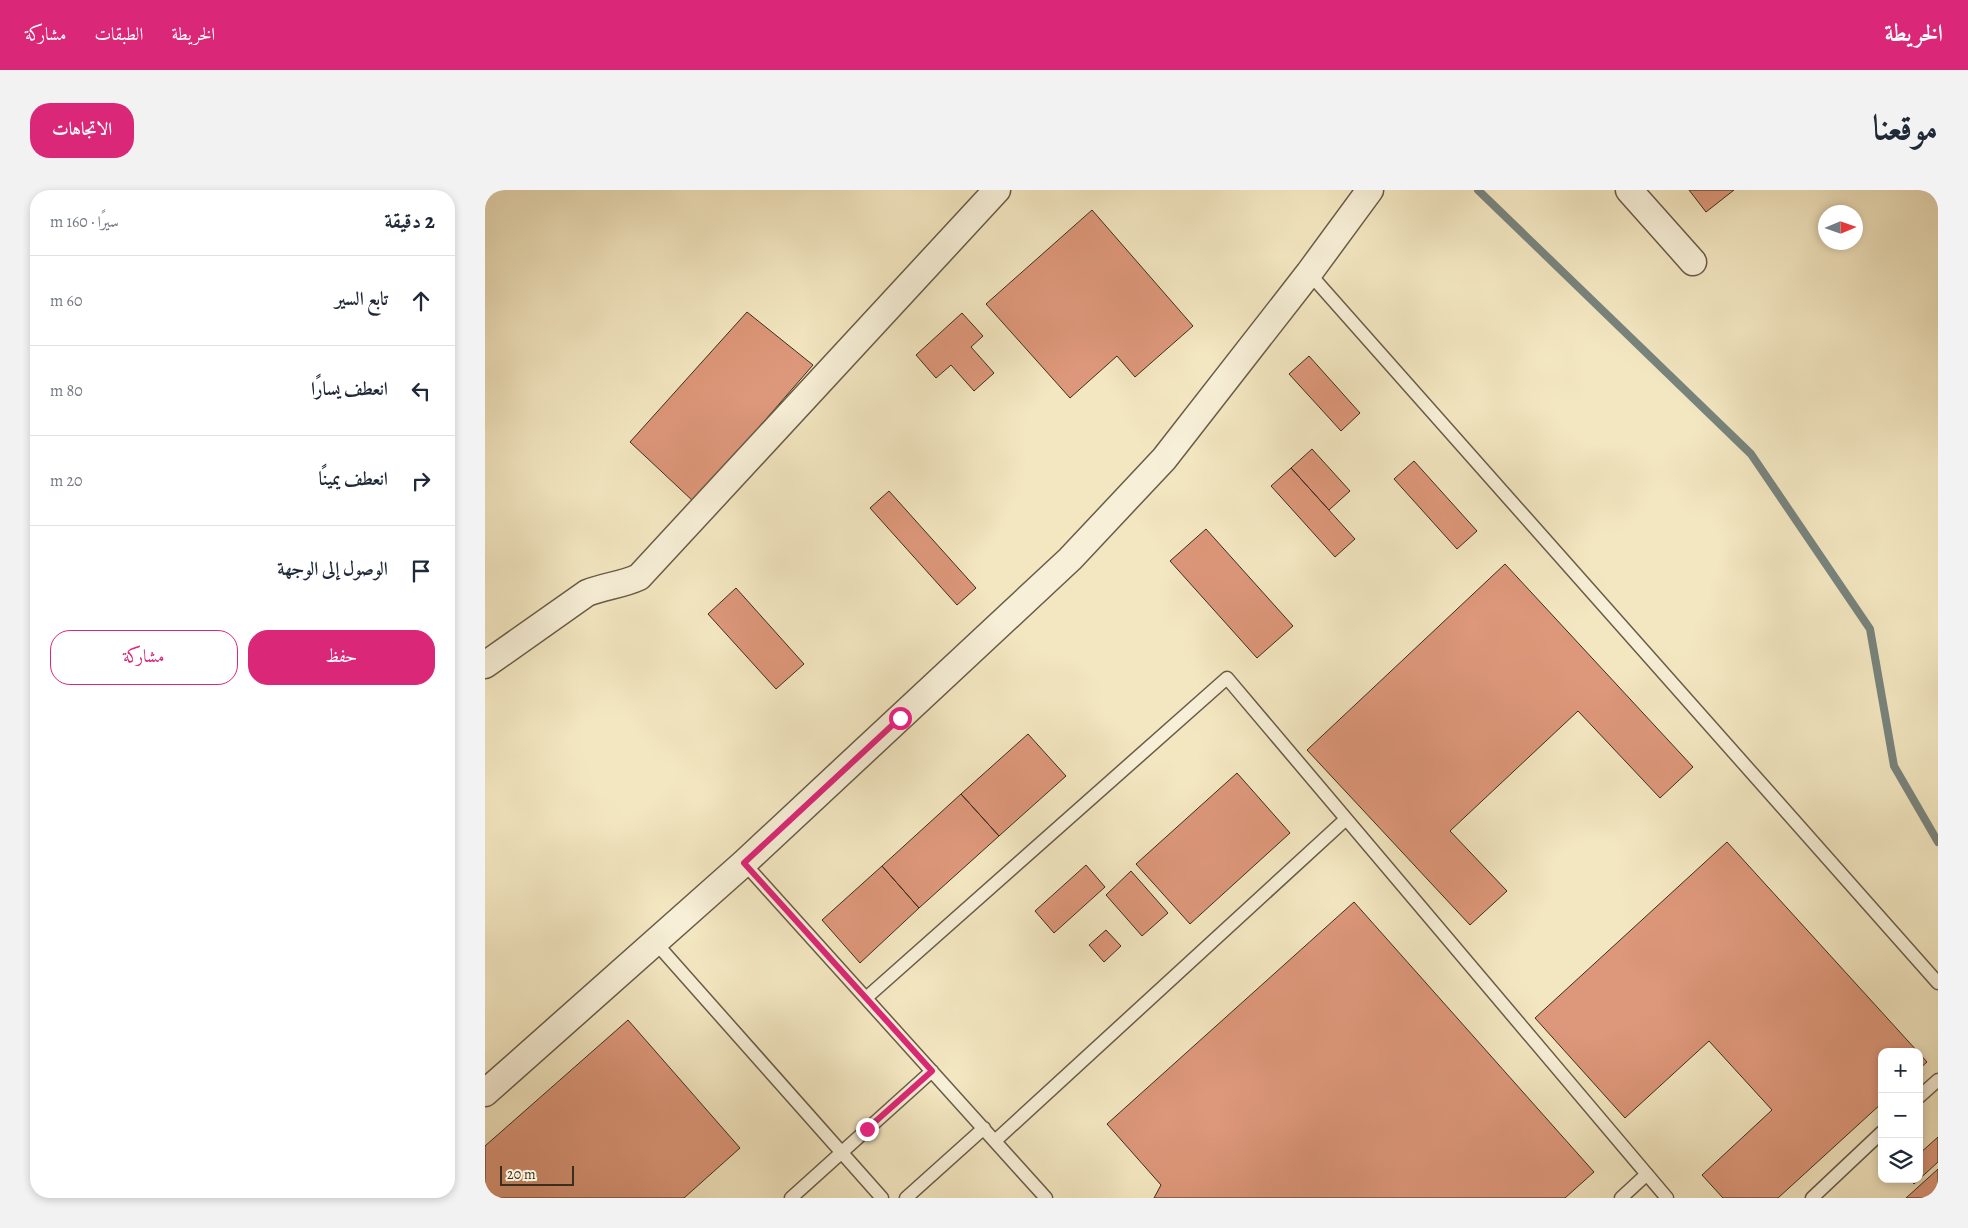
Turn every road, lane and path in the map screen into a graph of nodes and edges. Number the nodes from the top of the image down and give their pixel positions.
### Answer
1 (997, 190) edge
2 (1370, 190) edge
3 (1629, 190) edge
4 (1693, 262) dead end
5 (1309, 273) junction
6 (485, 665) edge
7 (1347, 819) junction
8 (744, 863) junction
9 (655, 942) junction
10 (1938, 983) edge
11 (866, 998) junction
12 (932, 1071) junction
13 (1938, 1080) edge
14 (485, 1093) edge
15 (1923, 1093) edge
16 (984, 1128) junction
17 (1878, 1136) edge
18 (995, 1141) junction
19 (842, 1152) junction
20 (1647, 1174) junction
21 (1039, 1196) edge
22 (791, 1198) edge
23 (883, 1198) edge
24 (906, 1198) edge
25 (1621, 1198) edge
26 (1667, 1198) edge
27 (1812, 1198) edge

1 - 6 street
2 - 5 street
3 - 4 street
5 - 8 street
5 - 10 lane
7 - 11 lane
7 - 18 lane
7 - 20 lane
8 - 9 street
8 - 11 lane
9 - 14 street
9 - 19 lane
11 - 12 lane
12 - 16 lane
12 - 19 lane
13 - 15 lane
16 - 18 lane
16 - 24 lane
17 - 27 lane
18 - 21 lane
19 - 22 lane
19 - 23 lane
20 - 25 lane
20 - 26 lane

